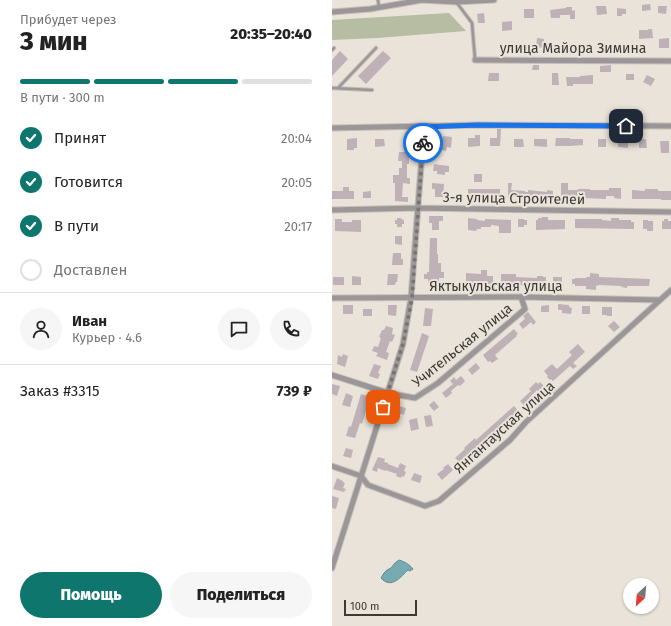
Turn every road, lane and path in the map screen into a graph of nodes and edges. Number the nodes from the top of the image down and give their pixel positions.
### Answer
1 (378, 0) edge
2 (494, 0) edge
3 (406, 1) edge
4 (464, 1) edge
5 (456, 2) junction
6 (379, 7) junction
7 (332, 12) edge
8 (376, 48) dead end
9 (475, 60) joint
10 (671, 61) edge
11 (332, 88) edge
12 (338, 88) junction
13 (372, 90) dead end
14 (671, 126) edge
15 (424, 127) junction
16 (332, 128) edge
17 (418, 208) junction
18 (332, 210) edge
19 (671, 212) edge
20 (671, 290) edge
21 (521, 297) junction
22 (332, 298) edge
23 (412, 298) junction
24 (660, 300) junction
25 (332, 375) edge
26 (388, 393) junction
27 (332, 466) edge
28 (361, 476) junction
29 (334, 556) edge
30 (332, 568) edge

1 - 6 lane
2 - 4 street
3 - 5 street
3 - 6 street
4 - 5 street
5 - 9 lane
6 - 7 street
8 - 12 lane
9 - 10 street, улица Майора Зимина
11 - 12 lane
12 - 13 lane
14 - 15 street
15 - 16 street
15 - 17 street
17 - 18 street, 3-я улица Строителей
17 - 19 street, 3-я улица Строителей
17 - 23 street
20 - 24 street, Янгантауская улица
21 - 23 street, Яктыкульская улица
21 - 24 street, Яктыкульская улица
21 - 26 street, Учительская улица
22 - 23 street, Яктыкульская улица
23 - 26 street
24 - 28 street, Янгантауская улица
25 - 26 street, Учительская улица
26 - 28 street
27 - 28 street, Янгантауская улица
28 - 29 street
29 - 30 street

